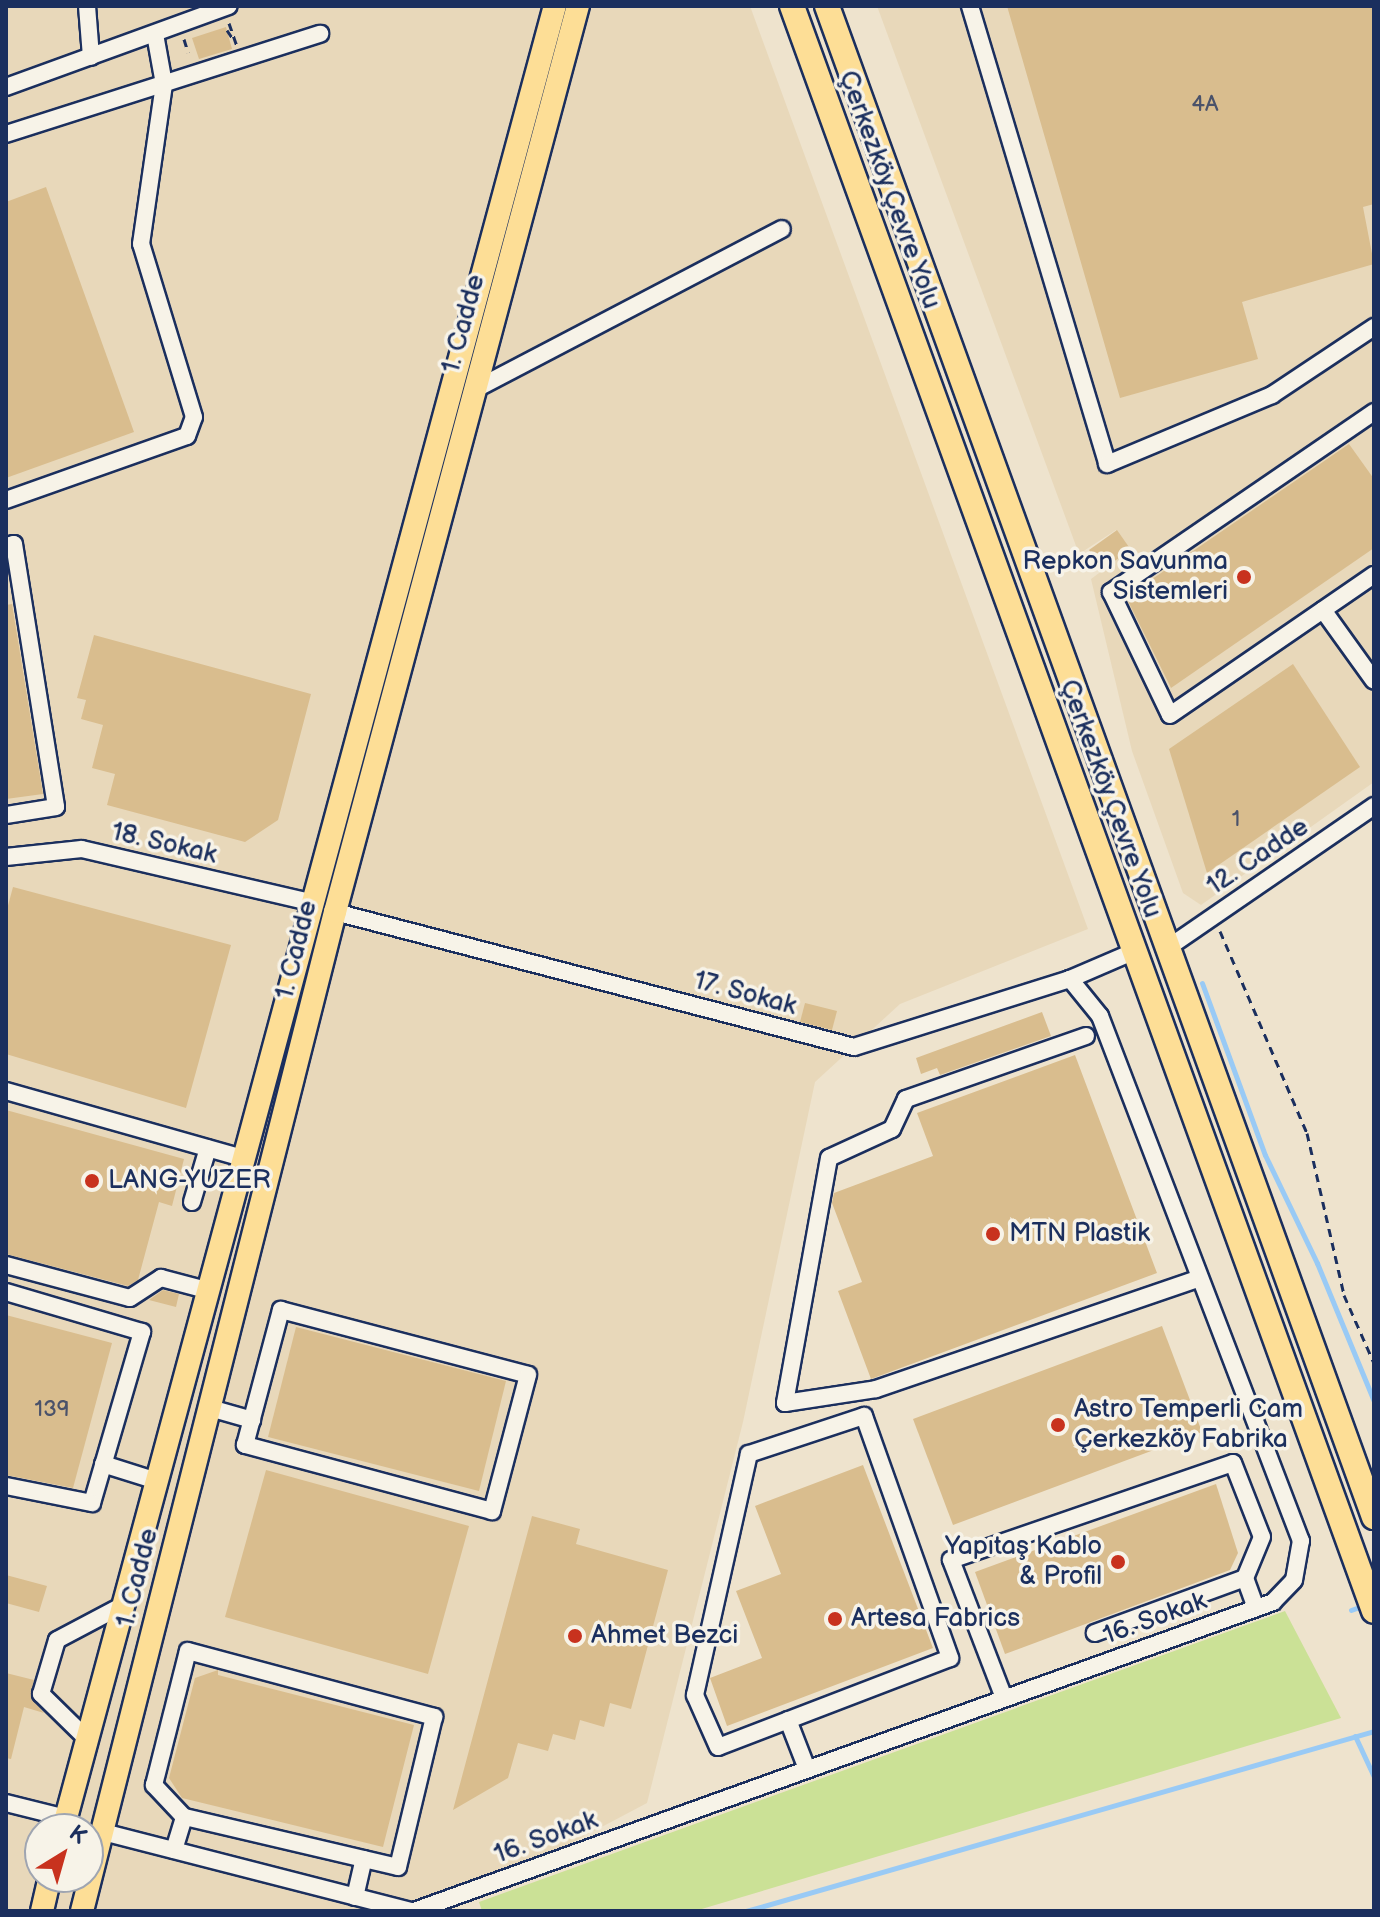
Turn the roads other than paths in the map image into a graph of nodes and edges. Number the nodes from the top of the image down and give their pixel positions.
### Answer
1 (87, 6) edge
2 (555, 6) edge
3 (578, 6) edge
4 (792, 6) edge
5 (827, 6) edge
6 (970, 6) edge
7 (228, 13) edge
8 (155, 34) junction
9 (320, 34) dead end
10 (91, 57) junction
11 (164, 84) junction
12 (6, 87) edge
13 (6, 134) edge
14 (782, 229) dead end
15 (1374, 327) edge
16 (476, 389) junction
17 (1374, 412) edge
18 (6, 500) edge
19 (6, 546) edge
20 (1374, 575) edge
21 (1323, 610) junction
22 (1374, 681) edge
23 (1374, 806) edge
24 (6, 815) edge
25 (6, 857) edge
26 (309, 902) junction
27 (335, 912) junction
28 (1169, 947) junction
29 (1135, 951) junction
30 (1070, 979) junction
31 (1086, 1036) dead end
32 (6, 1091) edge
33 (208, 1148) junction
34 (242, 1158) junction
35 (192, 1202) dead end
36 (6, 1265) edge
37 (1200, 1278) junction
38 (206, 1290) junction
39 (6, 1292) edge
40 (210, 1408) junction
41 (252, 1420) junction
42 (103, 1464) junction
43 (157, 1481) junction
44 (6, 1486) edge
45 (1374, 1517) edge
46 (1245, 1578) junction
47 (125, 1604) junction
48 (1256, 1608) junction
49 (1374, 1611) edge
50 (1095, 1633) dead end
51 (1004, 1698) junction
52 (788, 1720) junction
53 (88, 1740) junction
54 (807, 1769) junction
55 (6, 1803) edge
56 (34, 1813) edge
57 (67, 1813) edge
58 (184, 1817) junction
59 (104, 1828) edge
60 (104, 1832) edge
61 (174, 1850) junction
62 (364, 1859) junction
63 (355, 1897) junction
64 (412, 1911) edge

1 - 10 street
2 - 26 main road, 1. Cadde
3 - 16 main road, 1. Cadde
4 - 29 highway, Çerkezköy Çevre Yolu
5 - 28 highway
6 - 15 street
7 - 8 street
8 - 10 street
8 - 11 street
9 - 11 street
10 - 12 street
11 - 13 street
11 - 18 street
14 - 16 street
16 - 27 main road, 1. Cadde
17 - 21 street
19 - 24 street
20 - 21 street
21 - 22 street
23 - 28 street, 12. Cadde
25 - 26 street, 18. Sokak
26 - 34 main road, 1. Cadde
27 - 30 street, 17. Sokak
27 - 40 main road, 1. Cadde
28 - 45 highway
29 - 30 street, 17. Sokak
29 - 49 highway, Çerkezköy Çevre Yolu
30 - 37 street, 16. Sokak
31 - 37 street
32 - 33 street
33 - 34 street
33 - 35 street
34 - 38 main road, 1. Cadde
36 - 38 street
37 - 48 street, 16. Sokak
38 - 43 main road, 1. Cadde
39 - 42 street
40 - 41 street
40 - 59 main road, 1. Cadde
41 - 41 street
42 - 43 street
42 - 44 street
43 - 47 main road, 1. Cadde
46 - 48 street
46 - 50 street
46 - 51 street
47 - 53 main road, 1. Cadde
47 - 53 street
48 - 51 street, 16. Sokak
51 - 54 street, 16. Sokak
52 - 52 street
52 - 54 street
53 - 57 main road, 1. Cadde
54 - 64 street, 16. Sokak
55 - 56 street
58 - 61 street
58 - 62 street
58 - 62 street
60 - 61 street, 16. Sokak
61 - 63 street, 16. Sokak
62 - 63 street
63 - 64 street, 16. Sokak

